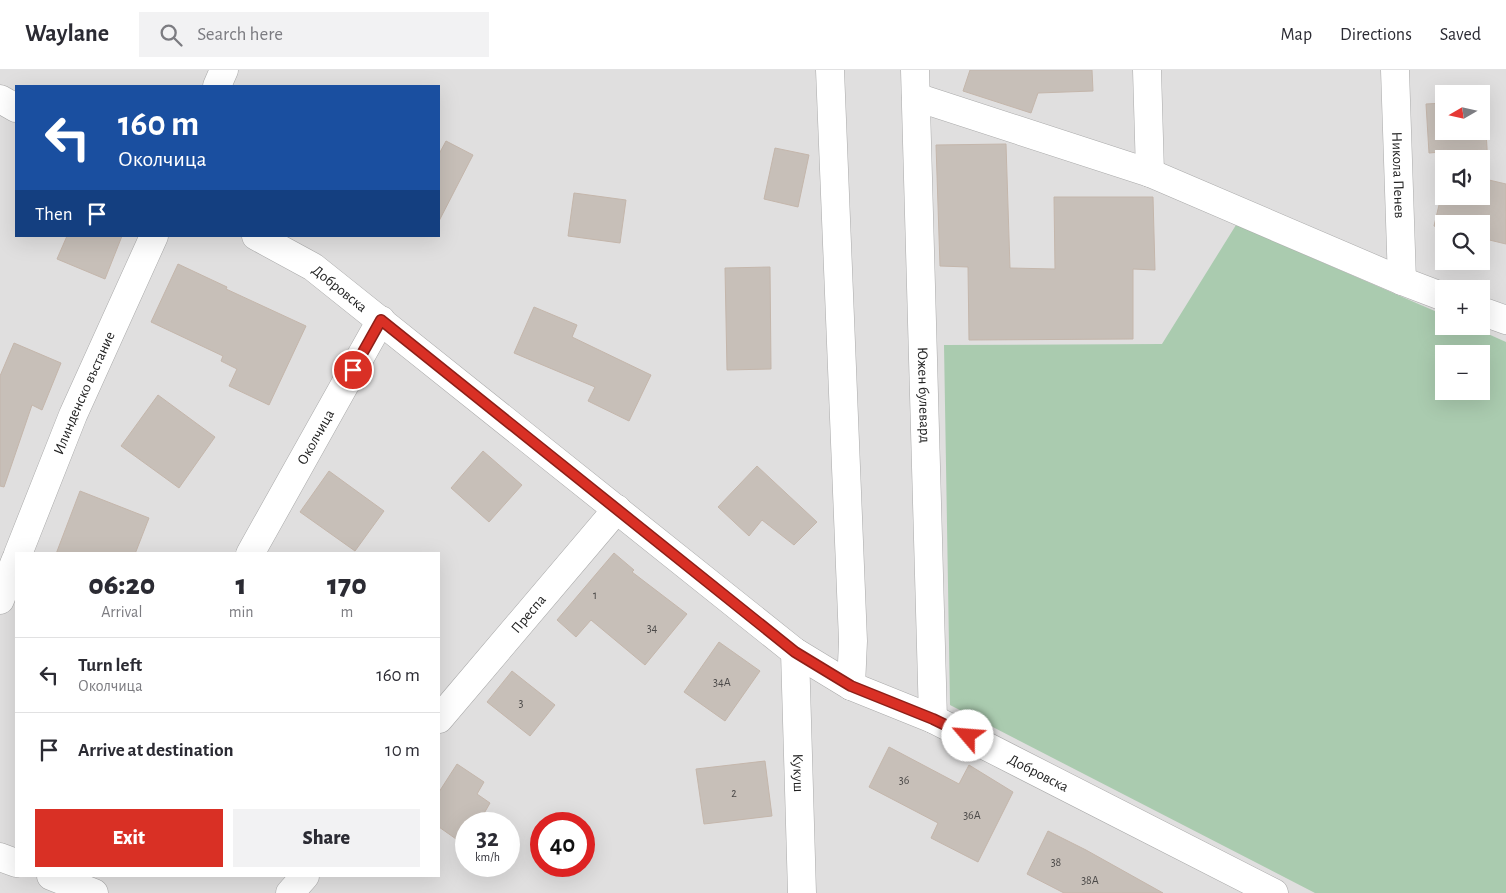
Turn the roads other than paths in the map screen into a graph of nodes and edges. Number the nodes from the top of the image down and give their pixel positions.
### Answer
1 (224, 70) edge
2 (830, 70) edge
3 (915, 70) edge
4 (1147, 70) edge
5 (1395, 70) edge
6 (217, 85) edge
7 (916, 97) junction
8 (0, 99) edge
9 (15, 107) edge
10 (1150, 173) junction
11 (154, 237) edge
12 (258, 237) edge
13 (1402, 281) junction
14 (1435, 294) edge
15 (1490, 314) edge
16 (381, 320) junction
17 (1506, 320) edge
18 (617, 510) junction
19 (19, 552) edge
20 (251, 552) edge
21 (15, 562) edge
22 (0, 600) edge
23 (795, 652) junction
24 (851, 686) junction
25 (440, 718) edge
26 (933, 719) junction
27 (0, 857) edge
28 (15, 863) edge
29 (53, 877) edge
30 (303, 877) edge
31 (94, 893) edge
32 (290, 893) edge
33 (802, 893) edge
34 (1274, 893) edge

1 - 6 street
2 - 24 street
3 - 7 street, Южен булевард
4 - 10 street
5 - 13 street, Никола Пенев
7 - 10 street
7 - 26 street, Южен булевард
8 - 9 street
10 - 13 street
11 - 19 street, Илинденско въстание
12 - 16 street, Добровска
13 - 14 street
15 - 17 street
16 - 18 street, Добровска
16 - 20 street, Околчица
18 - 23 street, Добровска
18 - 25 street, Преспа
21 - 22 street
23 - 24 street, Добровска
23 - 33 street, Кукуш
24 - 26 street, Добровска
26 - 34 street, Добровска
27 - 28 street
29 - 31 street
30 - 32 street

